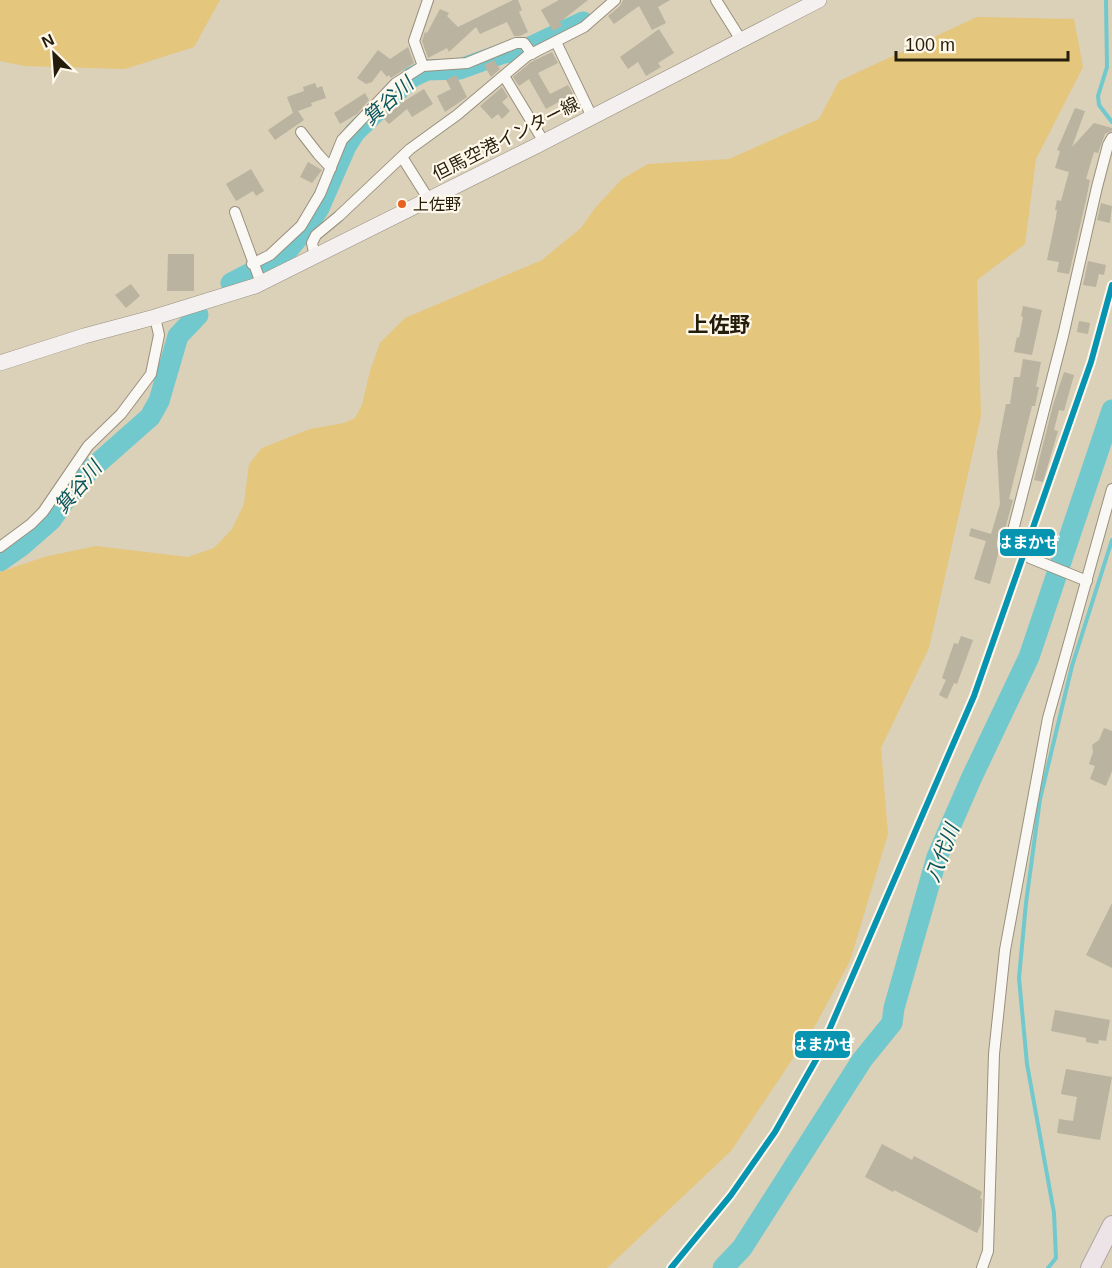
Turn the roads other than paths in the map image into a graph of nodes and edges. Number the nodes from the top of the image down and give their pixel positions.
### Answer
1 (429, 0) edge
2 (615, 0) edge
3 (716, 0) edge
4 (819, 0) edge
5 (741, 40) junction
6 (556, 42) junction
7 (531, 54) junction
8 (423, 66) junction
9 (504, 76) junction
10 (592, 117) junction
11 (302, 132) dead end
12 (1112, 138) edge
13 (544, 142) junction
14 (402, 157) junction
15 (331, 168) junction
16 (429, 200) junction
17 (236, 212) dead end
18 (301, 226) junction
19 (314, 239) junction
20 (315, 257) junction
21 (252, 264) junction
22 (261, 283) junction
23 (155, 317) junction
24 (0, 363) edge
25 (1112, 489) edge
26 (0, 547) edge
27 (1086, 581) junction
28 (1112, 1225) edge
29 (982, 1268) edge
30 (1090, 1268) edge

1 - 8 street
2 - 6 street
3 - 5 street
4 - 5 main road, 但馬空港インター線
5 - 10 main road, 但馬空港インター線
6 - 7 street
6 - 10 street
7 - 8 street
7 - 9 street
8 - 15 street
9 - 13 street
9 - 14 street
10 - 13 main road, 但馬空港インター線
11 - 15 street
12 - 27 street
13 - 16 main road, 但馬空港インター線
14 - 16 street
14 - 19 street
15 - 18 street
16 - 20 main road, 但馬空港インター線
17 - 21 street
18 - 19 street
18 - 21 street
19 - 20 street
20 - 22 main road, 但馬空港インター線
21 - 22 street
22 - 23 main road, 但馬空港インター線
23 - 24 main road, 但馬空港インター線
23 - 26 street
25 - 27 street
27 - 29 street
28 - 30 highway

